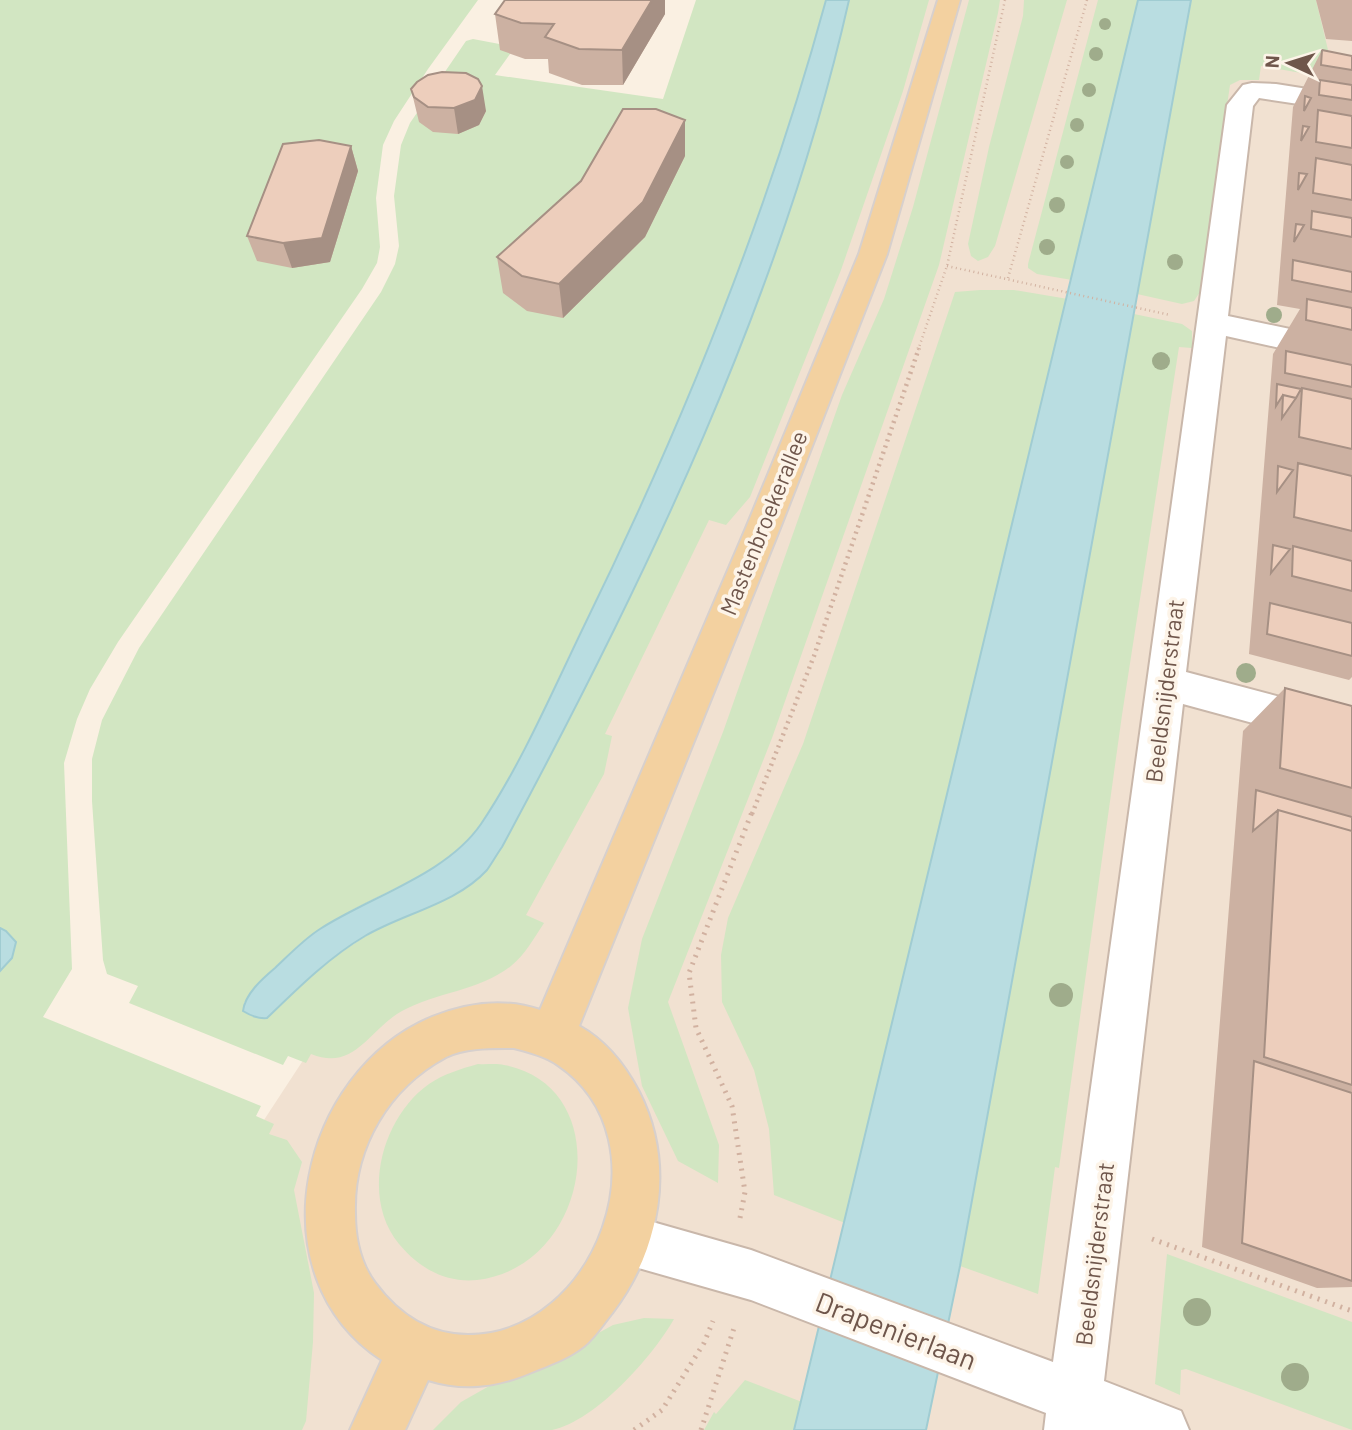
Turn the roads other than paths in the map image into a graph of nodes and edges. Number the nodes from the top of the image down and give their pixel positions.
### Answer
1 (949, 0) edge
2 (1352, 104) edge
3 (1212, 323) junction
4 (1352, 353) edge
5 (1166, 683) junction
6 (1352, 733) edge
7 (552, 1036) junction
8 (628, 1240) junction
9 (414, 1351) junction
10 (1074, 1413) edge
11 (377, 1430) edge
12 (1162, 1430) edge

1 - 7 main road, Mastenbroekerallee
2 - 3 street, Beeldsnijderstraat
3 - 4 street
3 - 5 street, Beeldsnijderstraat
5 - 6 street
5 - 10 street, Beeldsnijderstraat
7 - 8 main road
7 - 9 main road
8 - 9 main road
8 - 10 street, Drapenierlaan
9 - 11 main road
10 - 12 street, Drapenierlaan

